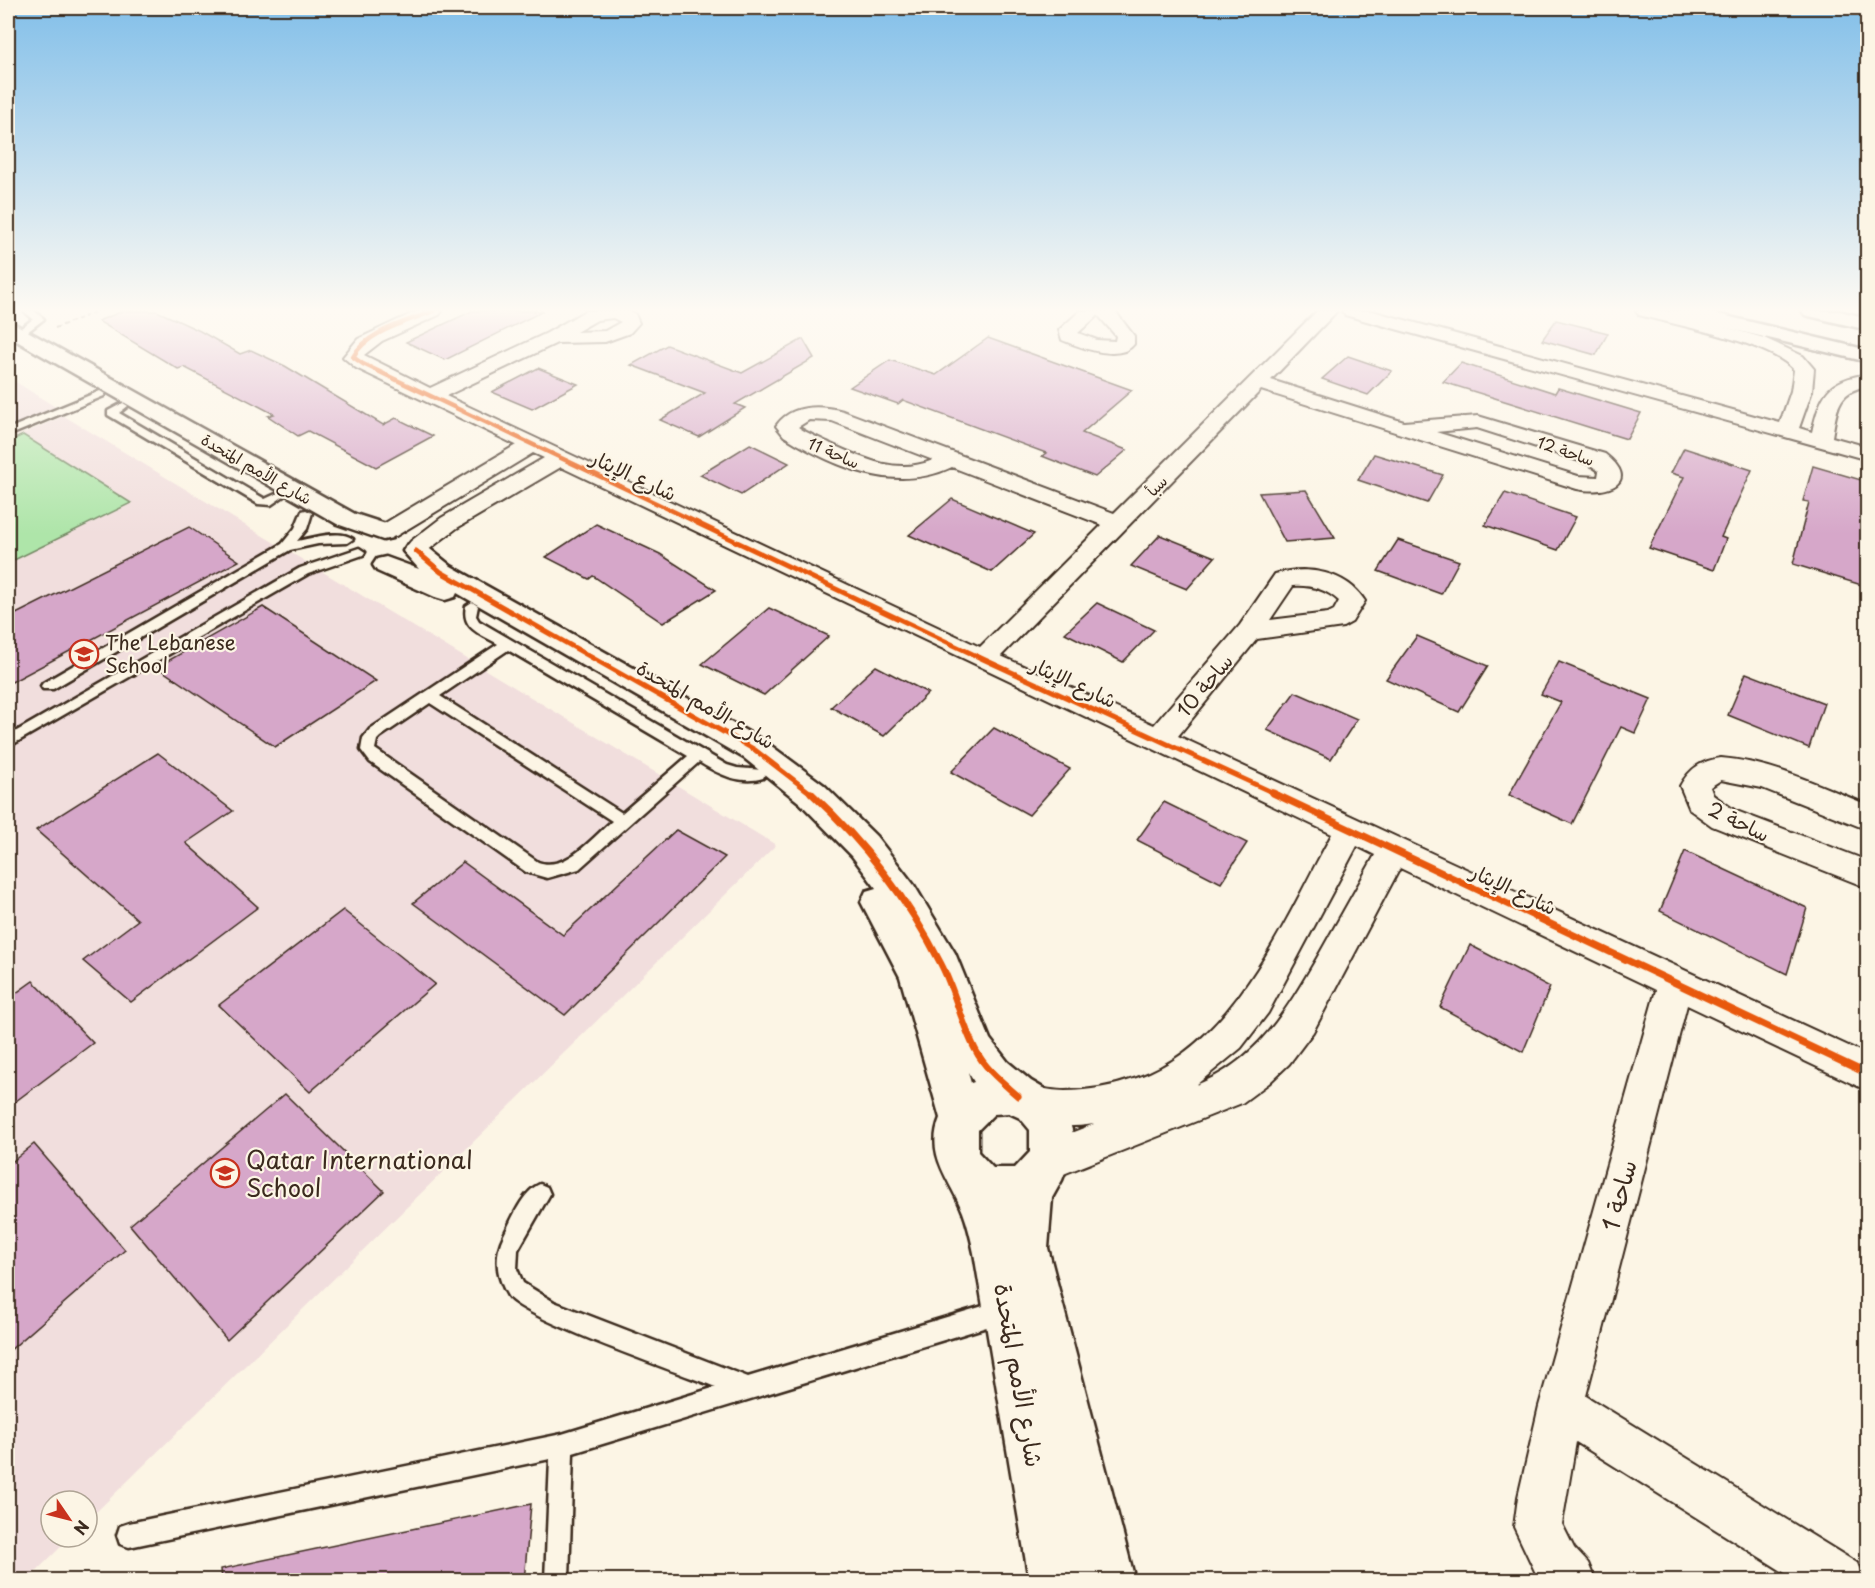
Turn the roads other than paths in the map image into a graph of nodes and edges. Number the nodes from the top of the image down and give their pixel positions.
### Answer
1 (87, 385) edge
2 (105, 385) edge
3 (407, 385) edge
4 (453, 385) edge
5 (1257, 385) edge
6 (1266, 385) edge
7 (1618, 385) edge
8 (1802, 385) edge
9 (1843, 385) edge
10 (100, 394) junction
11 (430, 396) junction
12 (1404, 428) junction
13 (1787, 432) junction
14 (8, 433) edge
15 (1820, 441) junction
16 (532, 445) junction
17 (1868, 454) edge
18 (560, 458) junction
19 (950, 460) junction
20 (306, 513) junction
21 (1118, 523) junction
22 (385, 531) junction
23 (286, 547) junction
24 (417, 548) junction
25 (363, 551) junction
26 (472, 606) junction
27 (1249, 631) dead end
28 (507, 644) junction
29 (983, 659) junction
30 (48, 686) dead end
31 (429, 696) junction
32 (1159, 739) junction
33 (8, 742) edge
34 (698, 755) junction
35 (758, 774) junction
36 (1868, 818) edge
37 (623, 821) junction
38 (1350, 830) junction
39 (1394, 850) junction
40 (1868, 875) edge
41 (1675, 984) junction
42 (1868, 1074) edge
43 (1026, 1100) junction
44 (961, 1118) junction
45 (1043, 1171) junction
46 (968, 1174) junction
47 (540, 1194) dead end
48 (1009, 1310) junction
49 (750, 1389) junction
50 (1561, 1406) junction
51 (562, 1445) junction
52 (129, 1535) dead end
53 (557, 1581) edge
54 (1056, 1581) edge
55 (1108, 1581) edge
56 (1571, 1581) edge
57 (1840, 1581) edge

1 - 10 main road, شارع الأمم المتحدة
2 - 22 main road, شارع الأمم المتحدة
3 - 11 street, شارع الإيثار
4 - 11 street
5 - 21 street, سبأ
6 - 12 street, ساحة 12
7 - 13 street
8 - 13 street
9 - 15 street
10 - 14 lane
10 - 20 main road, شارع الأمم المتحدة
11 - 16 street, شارع الإيثار
12 - 12 street, ساحة 12
13 - 15 street
15 - 17 street
16 - 18 street, شارع الإيثار
16 - 22 street
18 - 24 street, شارع الإيثار
18 - 29 street, شارع الإيثار
19 - 19 street, ساحة 11
19 - 21 street, ساحة 11
20 - 23 lane
20 - 25 main road, شارع الأمم المتحدة
21 - 29 street, سبأ
22 - 24 main road, شارع الأمم المتحدة
22 - 25 main road
23 - 25 lane
23 - 30 lane
24 - 25 main road
24 - 43 main road, شارع الأمم المتحدة
25 - 26 main road, شارع الأمم المتحدة
25 - 33 lane
26 - 28 lane
26 - 35 main road, شارع الأمم المتحدة
27 - 32 street, ساحة 10
28 - 31 lane
28 - 34 lane
29 - 32 street, شارع الإيثار
31 - 37 lane
31 - 37 lane
32 - 38 street, شارع الإيثار
34 - 35 lane
34 - 37 lane
35 - 44 main road, شارع الأمم المتحدة
36 - 40 street, ساحة 2
38 - 39 street, شارع الإيثار
38 - 43 street
39 - 41 street, شارع الإيثار
39 - 45 street
41 - 42 street, شارع الإيثار
41 - 50 street, ساحة 1
43 - 44 main road
43 - 45 main road
44 - 46 main road
45 - 46 main road
45 - 55 main road, شارع الأمم المتحدة
46 - 48 main road, شارع الأمم المتحدة
47 - 49 lane
48 - 49 lane
48 - 54 main road, شارع الأمم المتحدة
49 - 51 lane
50 - 56 street, ساحة 1
50 - 57 street
51 - 52 lane
51 - 53 lane

